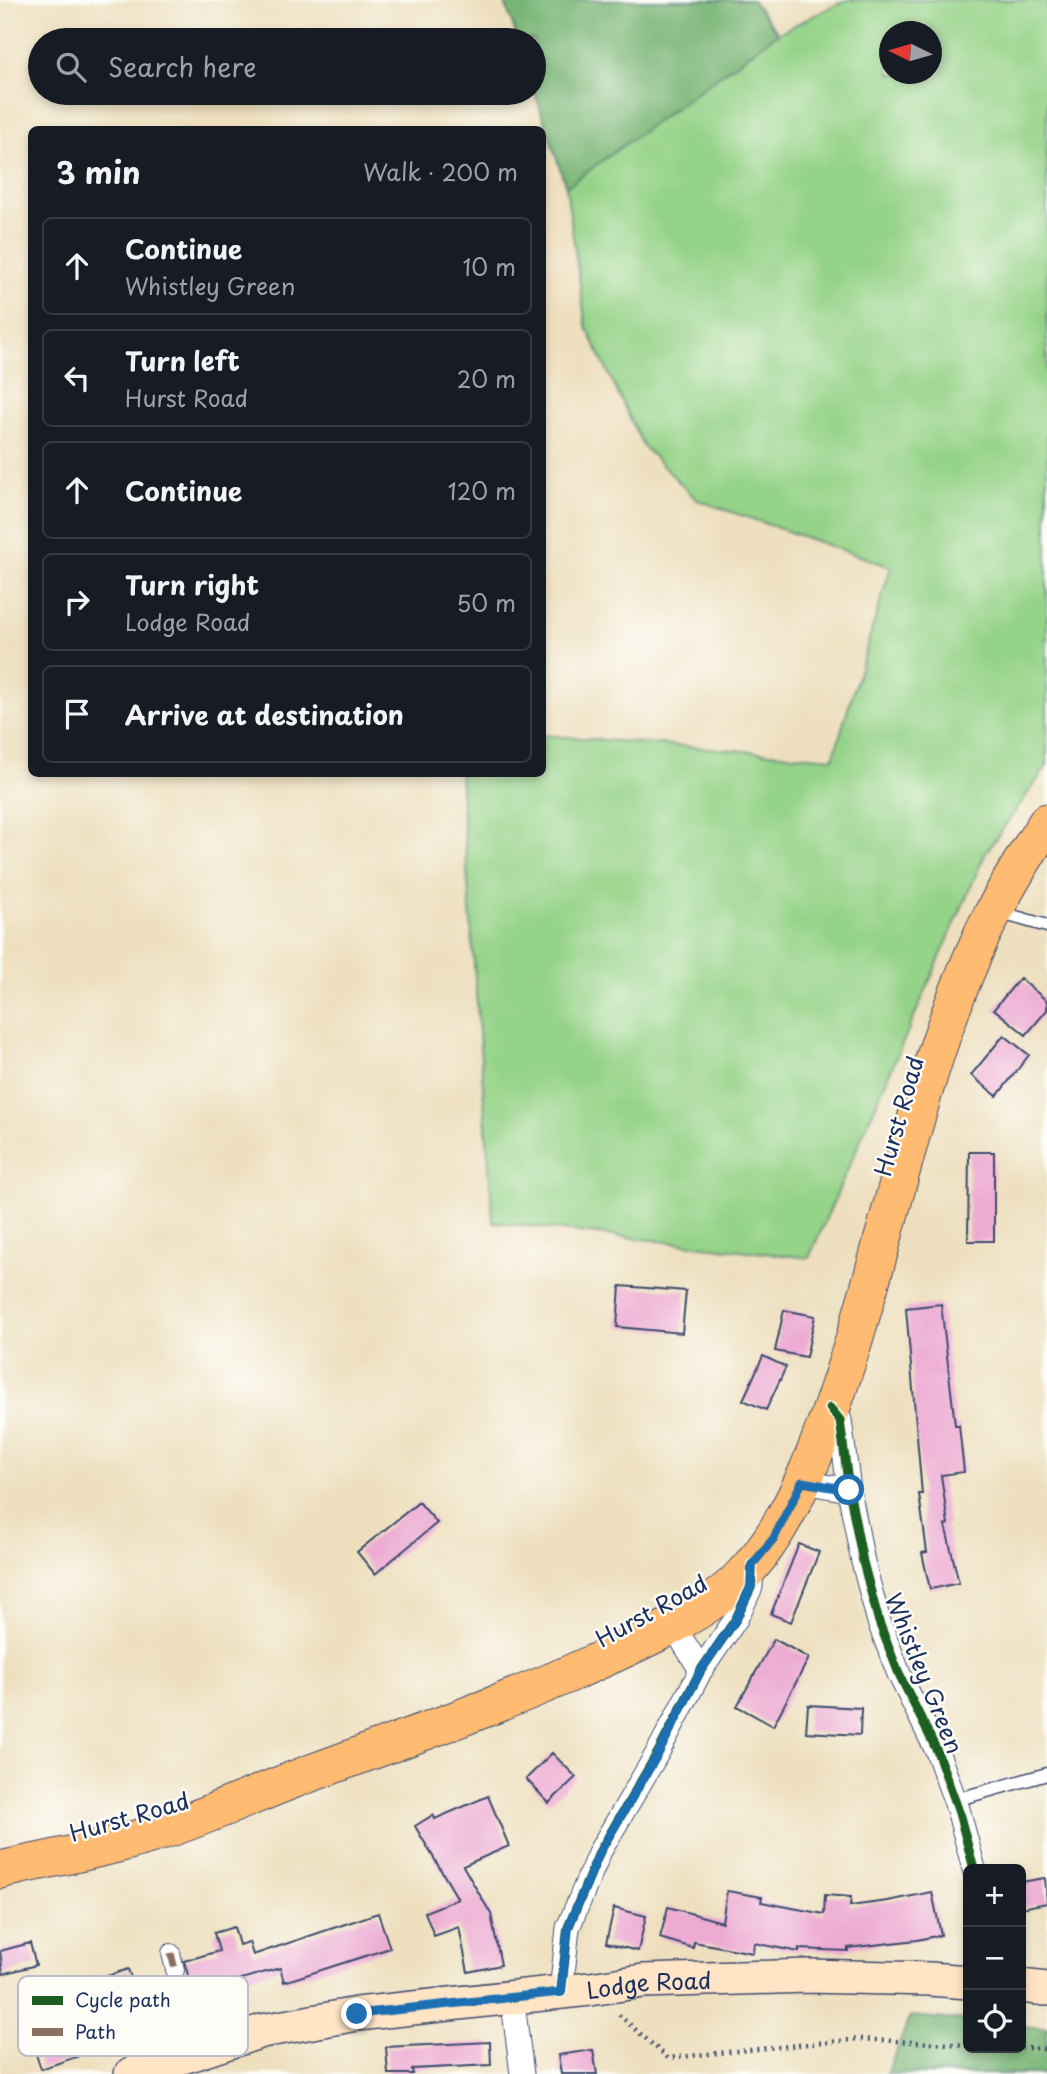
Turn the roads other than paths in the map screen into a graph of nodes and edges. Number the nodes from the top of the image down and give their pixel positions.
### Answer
1 (1047, 822) edge
2 (994, 911) junction
3 (1047, 926) edge
4 (830, 1408) junction
5 (802, 1482) junction
6 (849, 1490) junction
7 (752, 1565) junction
8 (672, 1624) junction
9 (701, 1670) junction
10 (1047, 1774) edge
11 (955, 1800) junction
12 (973, 1864) edge
13 (0, 1870) edge
14 (963, 1982) edge
15 (1026, 1987) edge
16 (1047, 1989) edge
17 (575, 1991) junction
18 (512, 1996) junction
19 (248, 2036) edge
20 (186, 2056) edge
21 (131, 2074) edge
22 (522, 2074) edge

1 - 2 main road, Hurst Road
2 - 3 lane
2 - 4 main road, Hurst Road
4 - 5 main road, Hurst Road
4 - 6 street, Whistley Green
5 - 6 street
5 - 7 main road, Hurst Road
6 - 11 street, Whistley Green
7 - 8 main road, Hurst Road
7 - 9 street
8 - 9 street
8 - 13 main road, Hurst Road
9 - 17 street
10 - 11 lane
11 - 12 street, Whistley Green
14 - 17 main road, Lodge Road
15 - 16 main road
17 - 18 main road, Lodge Road
18 - 19 main road, Lodge Road
18 - 22 street
20 - 21 main road, Lodge Road

